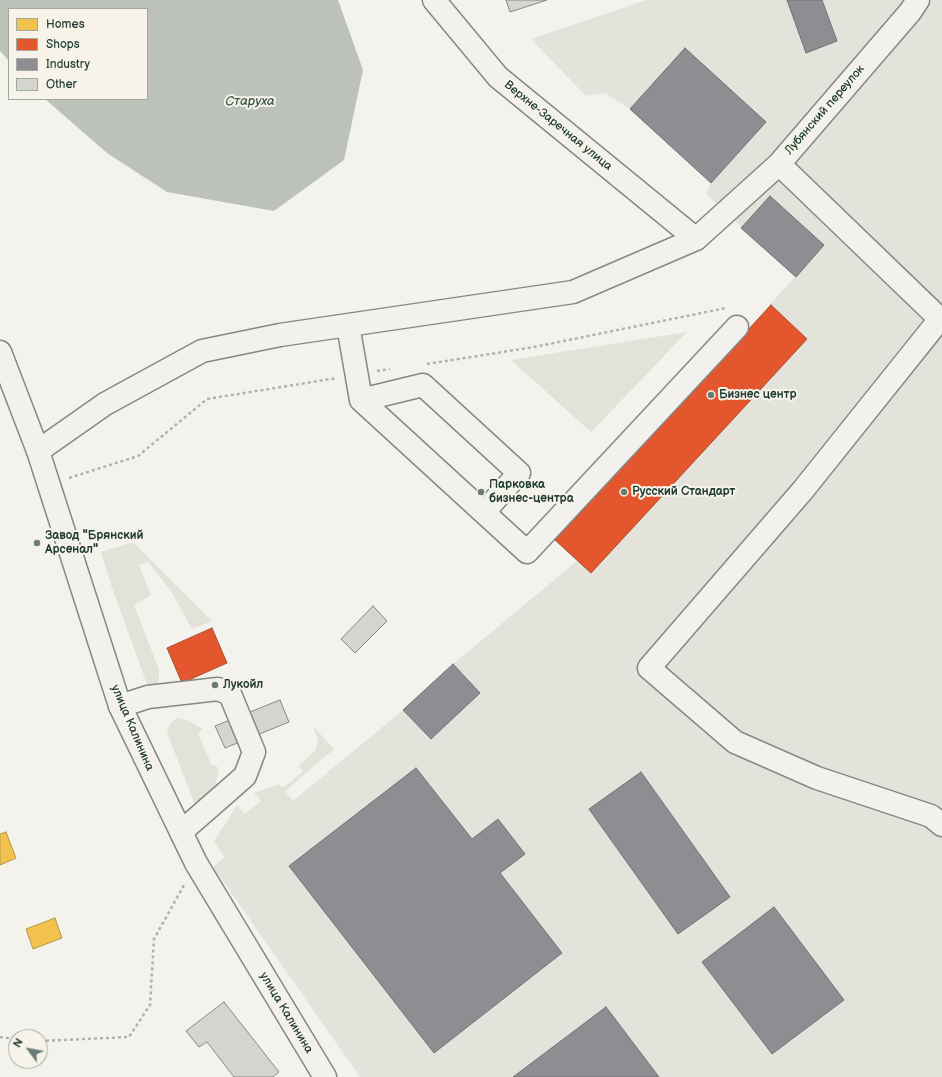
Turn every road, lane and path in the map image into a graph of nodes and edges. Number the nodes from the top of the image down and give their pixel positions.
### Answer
1 (434, 0) edge
2 (918, 0) edge
3 (779, 164) junction
4 (696, 239) junction
5 (348, 325) junction
6 (738, 327) dead end
7 (0, 352) edge
8 (361, 400) junction
9 (38, 451) junction
10 (484, 512) junction
11 (120, 706) junction
12 (942, 825) edge
13 (181, 832) junction
14 (196, 863) junction
15 (48, 1041) edge
16 (326, 1077) edge

1 - 4 street, Верхне-Заречная улица
2 - 3 street, Лубянский переулок
3 - 4 street, Лубянский переулок
3 - 12 street
4 - 5 street, Лубянский переулок
5 - 8 street
5 - 9 street, Лубянский переулок
6 - 10 street
7 - 9 street, улица Калинина
8 - 10 street
8 - 10 street
9 - 11 street, улица Калинина
11 - 13 street, улица Калинина
11 - 13 street
13 - 14 street, улица Калинина
14 - 15 path
14 - 16 street, улица Калинина

